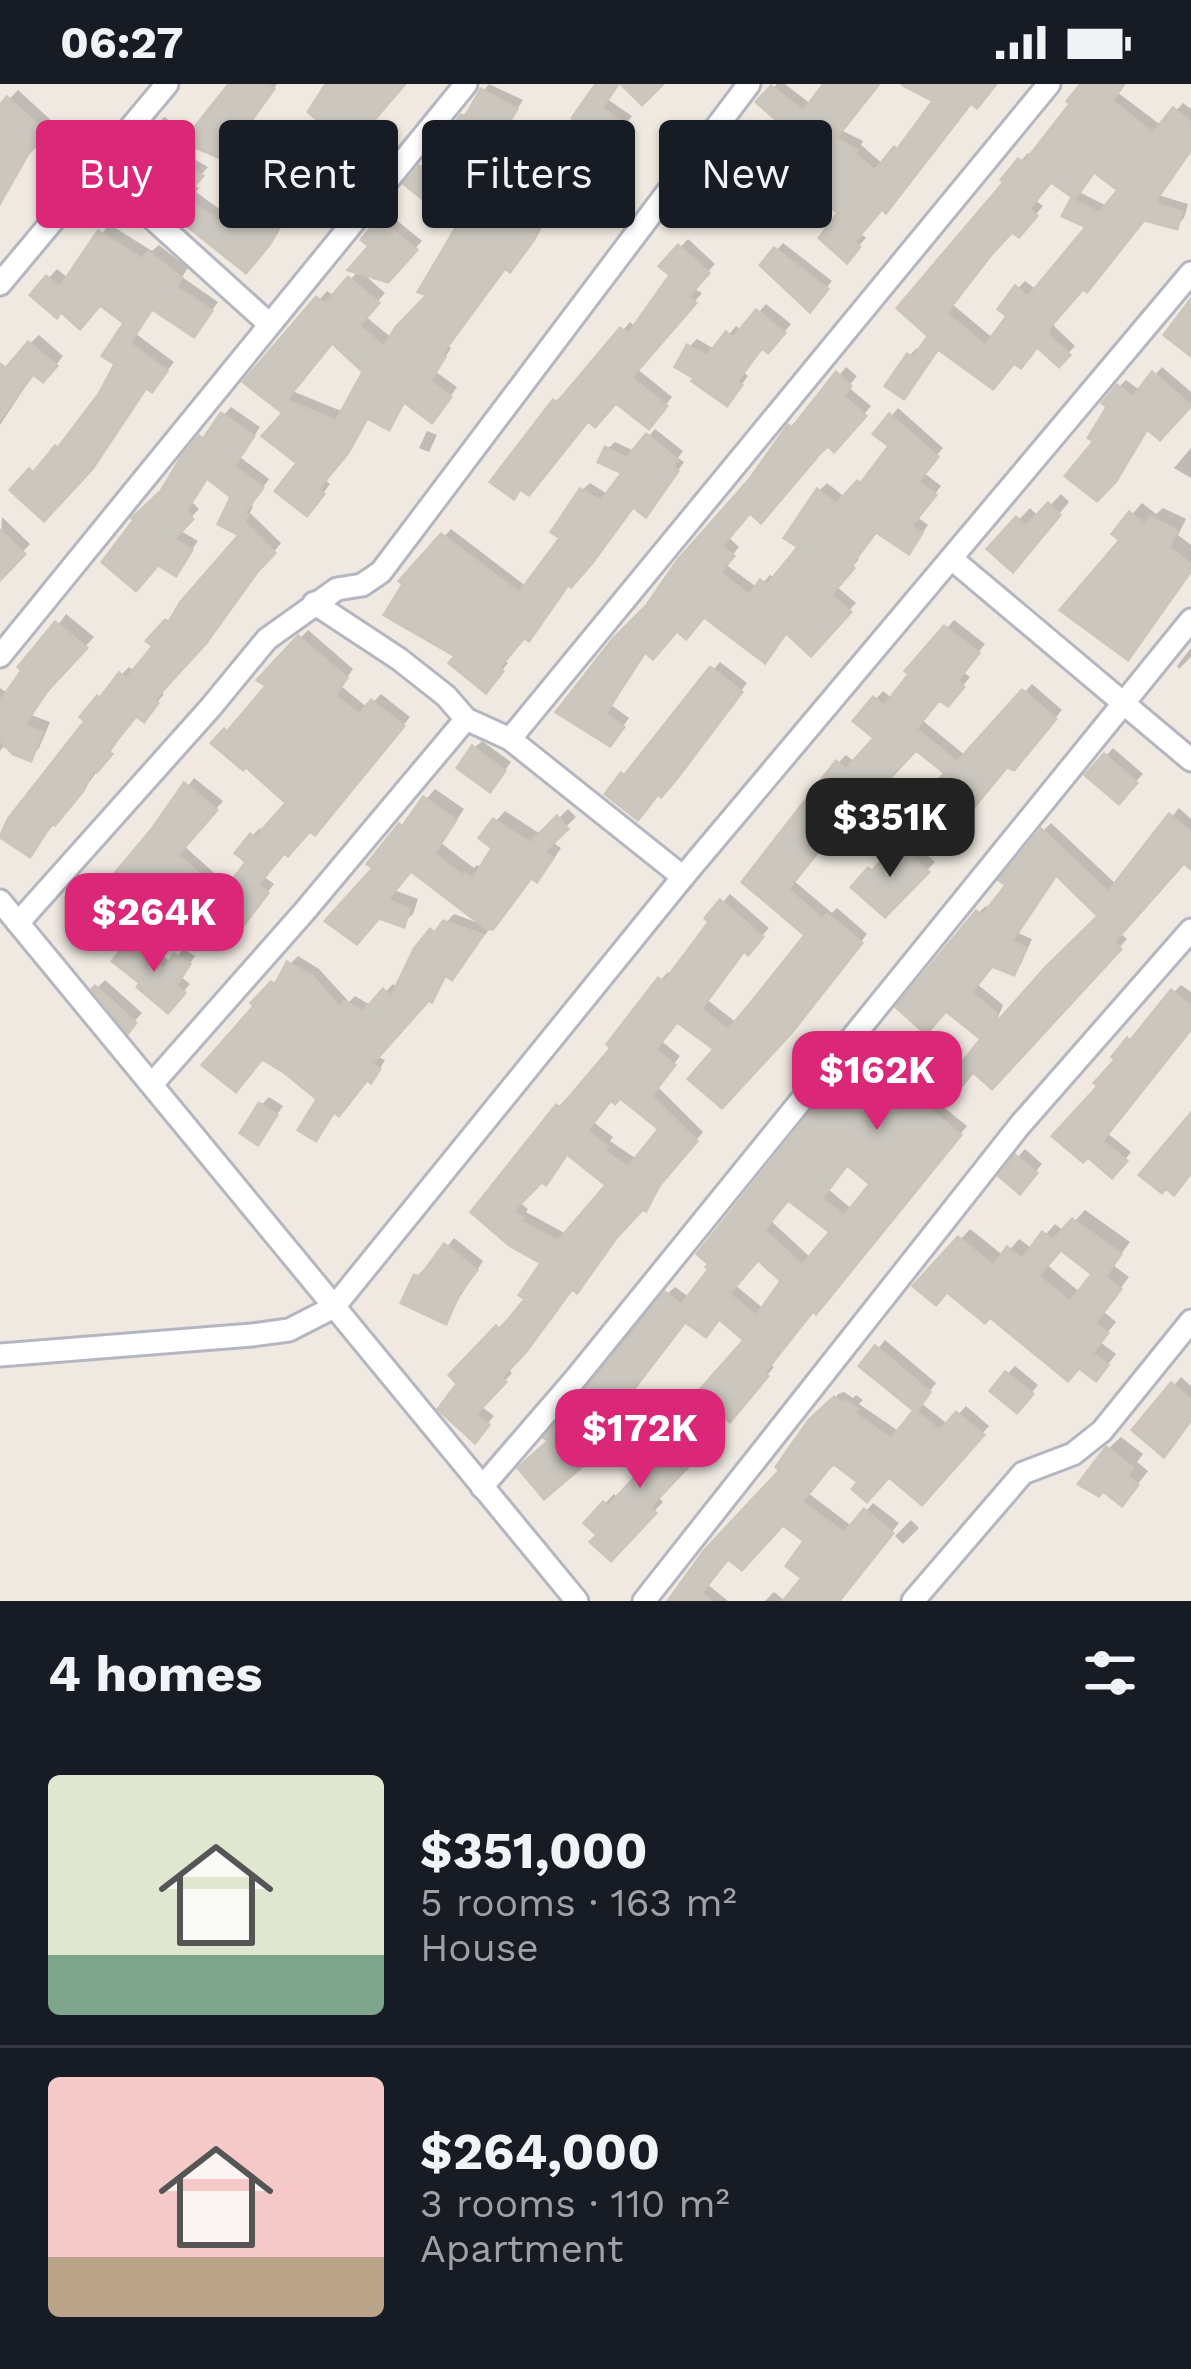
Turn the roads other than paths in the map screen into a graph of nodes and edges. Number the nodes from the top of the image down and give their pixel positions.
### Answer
1 (167, 84) edge
2 (466, 84) edge
3 (749, 84) edge
4 (1049, 84) edge
5 (138, 120) edge
6 (48, 228) edge
7 (163, 228) edge
8 (1191, 273) edge
9 (0, 284) edge
10 (268, 323) junction
11 (952, 559) junction
12 (314, 603) junction
13 (1191, 620) edge
14 (0, 656) edge
15 (1124, 704) junction
16 (466, 719) junction
17 (510, 739) junction
18 (1191, 760) edge
19 (683, 878) junction
20 (0, 901) edge
21 (18, 923) junction
22 (1191, 930) edge
23 (153, 1083) junction
24 (334, 1307) junction
25 (1191, 1321) edge
26 (0, 1354) edge
27 (482, 1487) junction
28 (577, 1601) edge
29 (644, 1601) edge
30 (913, 1601) edge

1 - 5 street
2 - 10 street
3 - 12 street
4 - 17 street
6 - 9 street
7 - 10 street
8 - 11 street
10 - 14 street
11 - 15 street
11 - 19 street
12 - 16 street
12 - 21 street
13 - 15 street
15 - 18 street
15 - 27 street
16 - 17 street
16 - 23 street
17 - 19 street
19 - 24 street
20 - 21 street
21 - 23 street
22 - 29 street
23 - 24 street
24 - 26 street
24 - 27 street
25 - 30 street
27 - 28 street

